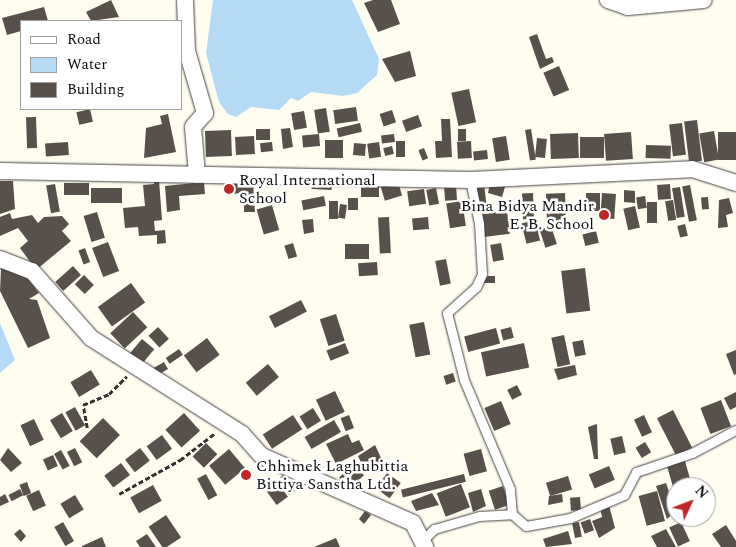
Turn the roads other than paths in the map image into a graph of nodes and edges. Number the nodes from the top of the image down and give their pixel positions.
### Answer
1 (185, 0) edge
2 (608, 0) edge
3 (704, 0) edge
4 (0, 171) edge
5 (197, 175) junction
6 (470, 180) junction
7 (736, 182) edge
8 (0, 259) edge
9 (735, 430) edge
10 (512, 514) junction
11 (424, 544) edge

1 - 5 street
2 - 3 street
4 - 5 street
5 - 6 street
6 - 7 street
6 - 10 lane
8 - 11 street
9 - 10 lane
10 - 11 lane

